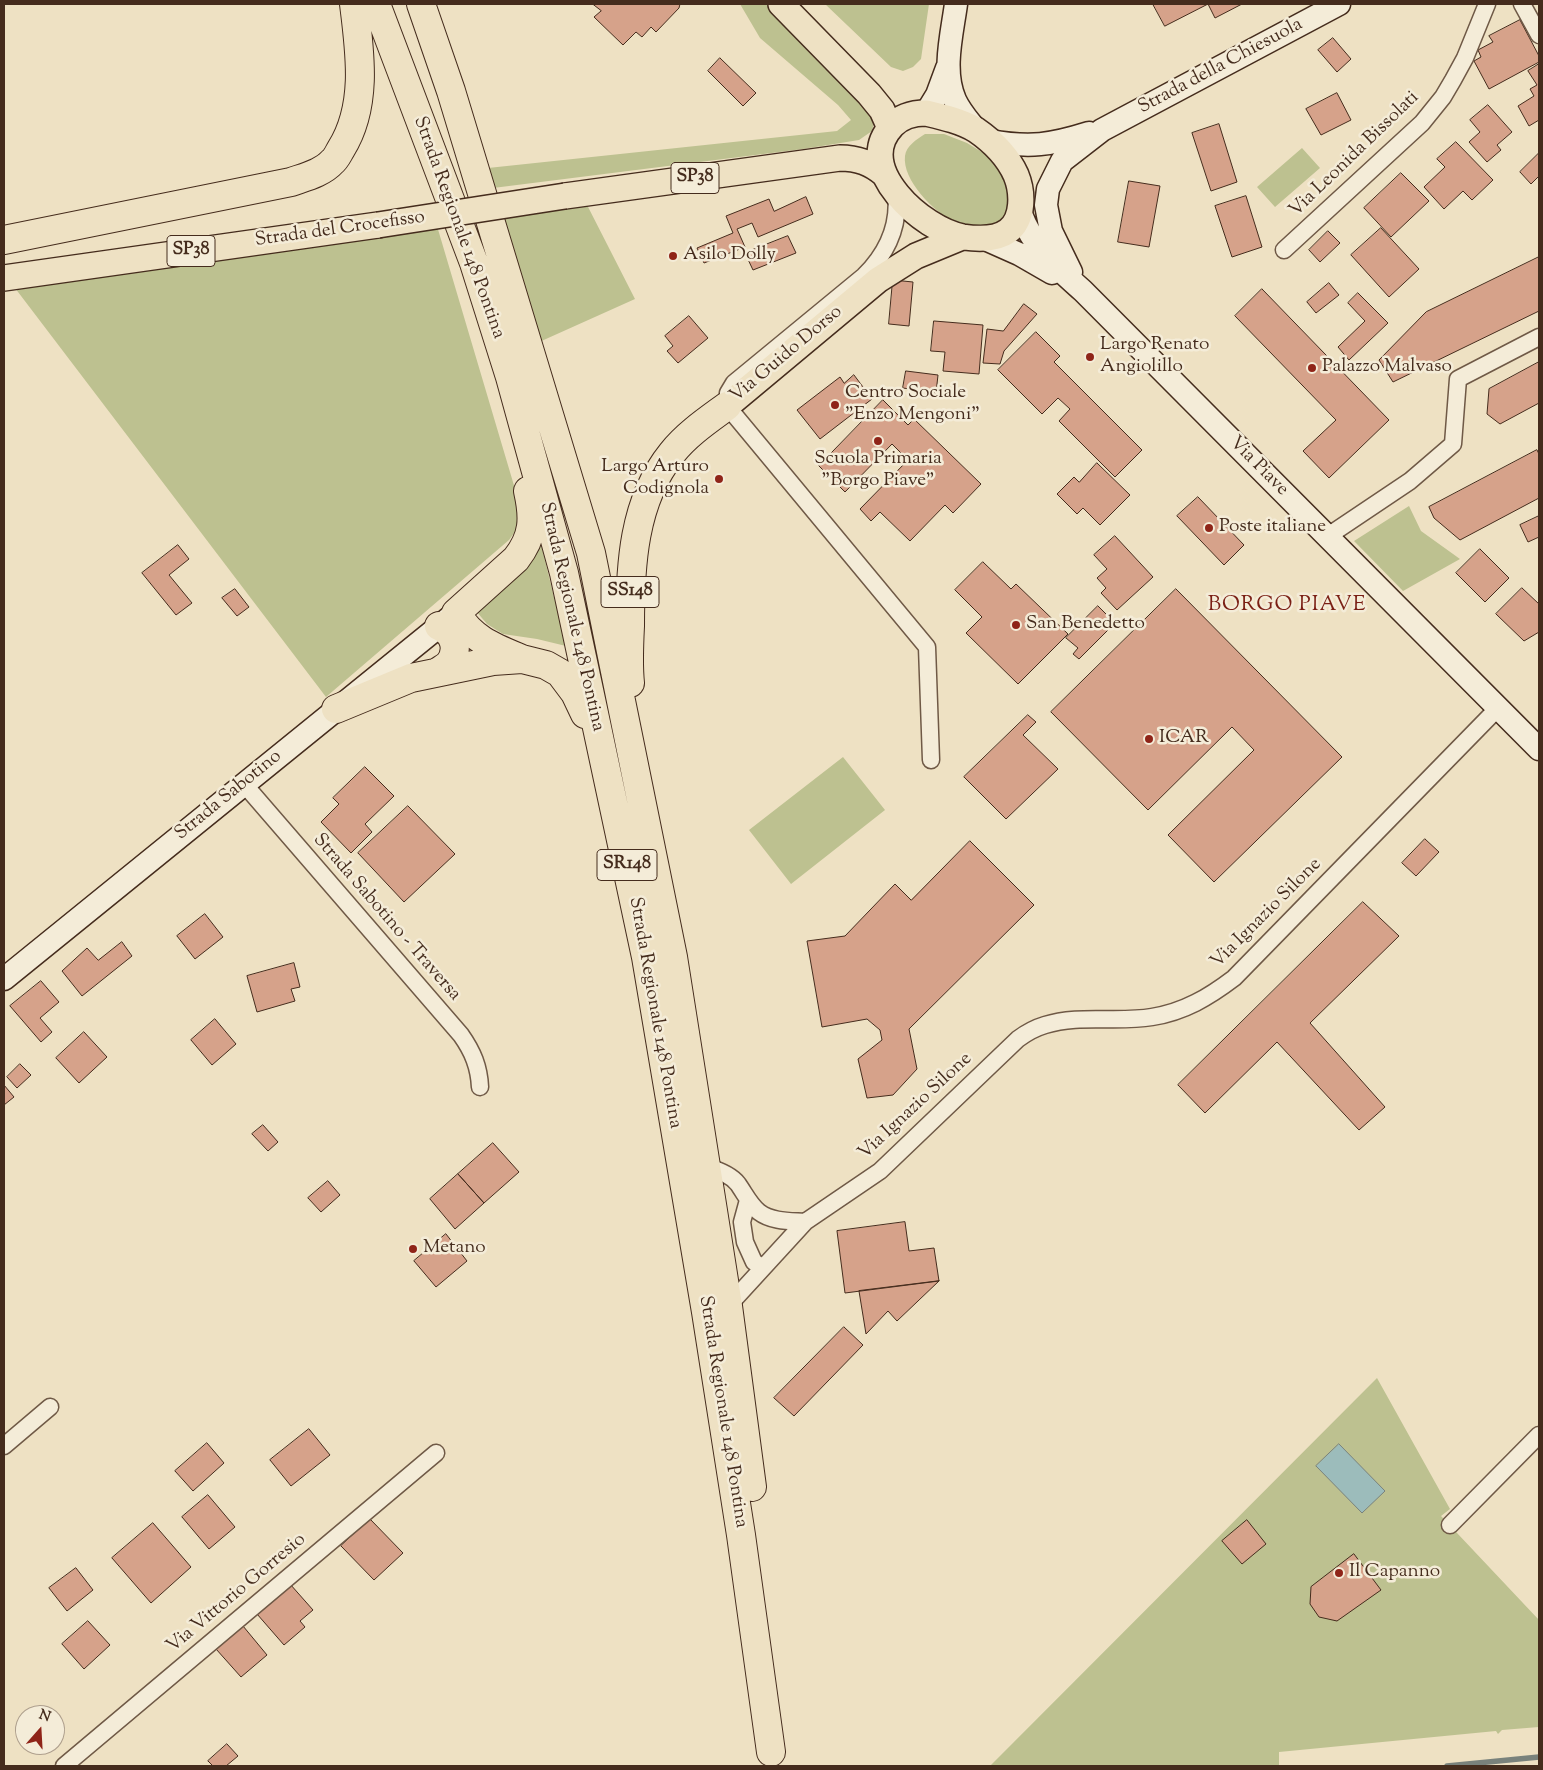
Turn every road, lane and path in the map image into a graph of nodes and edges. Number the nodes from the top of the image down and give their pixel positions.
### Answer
1 (354, 4) edge
2 (376, 4) edge
3 (421, 4) edge
4 (780, 4) edge
5 (956, 4) edge
6 (1339, 4) edge
7 (1487, 4) edge
8 (1522, 4) edge
9 (1539, 35) edge
10 (949, 62) junction
11 (858, 83) junction
12 (921, 113) junction
13 (1102, 130) junction
14 (887, 134) junction
15 (982, 136) junction
16 (825, 159) junction
17 (1062, 161) junction
18 (890, 184) junction
19 (1020, 206) junction
20 (972, 238) junction
21 (4, 240) edge
22 (1284, 250) dead end
23 (4, 278) edge
24 (1083, 291) junction
25 (1539, 337) edge
26 (510, 377) junction
27 (726, 406) junction
28 (1328, 536) junction
29 (447, 620) junction
30 (522, 659) junction
31 (439, 671) junction
32 (1498, 708) junction
33 (336, 709) junction
34 (1539, 749) edge
35 (931, 760) dead end
36 (605, 761) junction
37 (244, 784) junction
38 (644, 811) junction
39 (4, 979) edge
40 (480, 1087) dead end
41 (707, 1167) junction
42 (748, 1200) junction
43 (806, 1222) junction
44 (762, 1267) junction
45 (728, 1306) junction
46 (50, 1407) dead end
47 (1539, 1435) edge
48 (4, 1446) edge
49 (436, 1453) dead end
50 (1450, 1526) dead end
51 (771, 1759) edge
52 (64, 1766) edge

1 - 21 highway
2 - 26 highway, Strada Regionale 148 Pontina / SR148
3 - 38 highway, Strada Regionale 148 Pontina / SR148
4 - 11 main road
5 - 10 street
6 - 13 street, Strada della Chiesuola
7 - 22 street, Via Leonida Bissolati
8 - 9 street
10 - 12 street
10 - 15 street
11 - 12 main road
11 - 14 main road
12 - 14 main road
12 - 15 main road
13 - 15 street, Strada della Chiesuola
13 - 17 street, Strada della Chiesuola
14 - 16 main road, Strada del Crocefisso / SP38
14 - 18 main road
15 - 19 main road
16 - 18 main road, Strada del Crocefisso
16 - 23 main road, Strada del Crocefisso / SP38, bridge
17 - 19 street, Strada della Chiesuola
17 - 24 street, Strada della Chiesuola
18 - 20 main road
18 - 27 street, Via Guido Dorso
19 - 20 main road
19 - 24 street, Via Piave
20 - 24 street, Via Piave
20 - 27 main road, Via Guido Dorso
24 - 28 street, Via Piave
25 - 28 street
26 - 29 highway
26 - 36 highway, Strada Regionale 148 Pontina / SR148
27 - 35 street
27 - 38 highway, SS148
28 - 32 street, Via Piave
29 - 30 highway
29 - 31 highway
29 - 33 street, Strada Sabotino
30 - 31 highway
30 - 36 highway
31 - 33 highway
32 - 34 street, Via Piave
32 - 43 street, Via Ignazio Silone
33 - 37 street, Strada Sabotino
36 - 51 highway, Strada Regionale 148 Pontina / SR148
37 - 39 street, Strada Sabotino
37 - 40 street, Strada Sabotino - Traversa
38 - 41 highway, Strada Regionale 148 Pontina / SR148
41 - 42 street
41 - 45 highway, Strada Regionale 148 Pontina / SR148
42 - 43 street
42 - 44 street
43 - 44 street, Via Ignazio Silone
44 - 45 street, Via Ignazio Silone
45 - 51 highway, Strada Regionale 148 Pontina / SR148
46 - 48 street
47 - 50 street
49 - 52 street, Via Vittorio Gorresio

